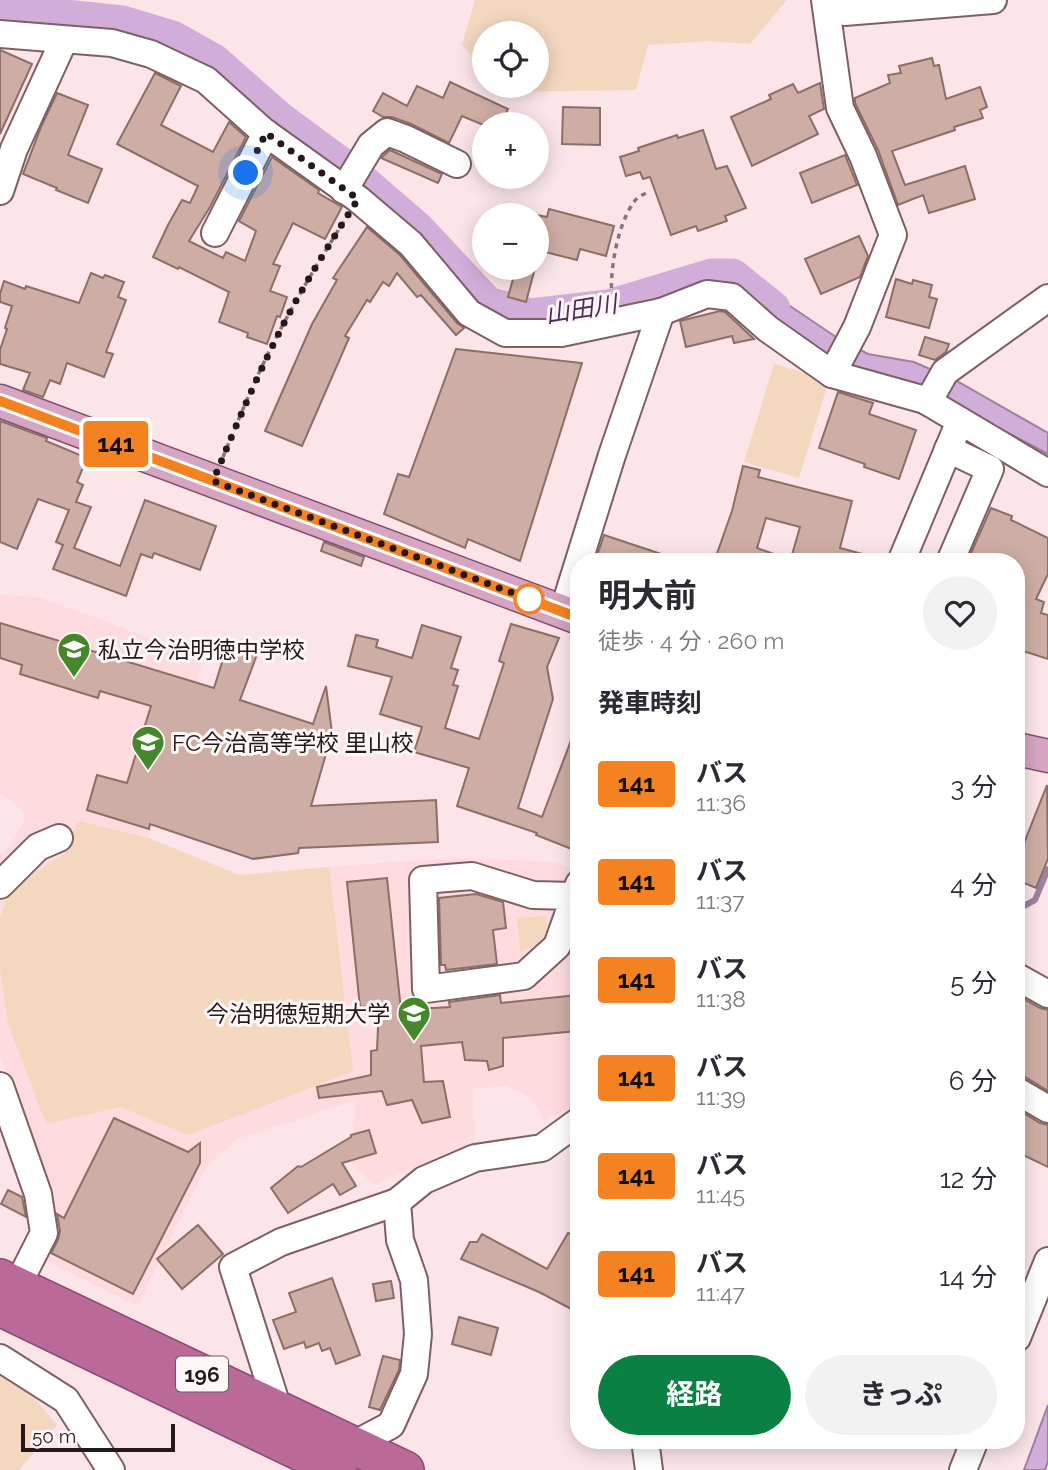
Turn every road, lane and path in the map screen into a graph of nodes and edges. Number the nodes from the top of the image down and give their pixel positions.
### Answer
1 (825, 0) edge
2 (841, 0) edge
3 (993, 0) edge
4 (0, 34) edge
5 (64, 40) junction
6 (266, 133) junction
7 (457, 164) dead end
8 (0, 191) edge
9 (349, 192) junction
10 (647, 192) dead end
11 (215, 233) dead end
12 (612, 293) dead end
13 (1048, 298) edge
14 (661, 313) junction
15 (832, 374) junction
16 (0, 401) edge
17 (928, 401) junction
18 (960, 421) junction
19 (948, 449) junction
20 (1048, 473) edge
21 (213, 481) junction
22 (587, 553) edge
23 (905, 553) edge
24 (954, 553) edge
25 (570, 615) edge
26 (1025, 751) edge
27 (1048, 756) edge
28 (59, 838) dead end
29 (0, 885) edge
30 (570, 891) edge
31 (570, 910) edge
32 (1025, 981) edge
33 (1048, 994) edge
34 (0, 1086) edge
35 (1025, 1096) edge
36 (1048, 1109) edge
37 (570, 1127) edge
38 (397, 1202) junction
39 (1048, 1261) edge
40 (4, 1299) edge
41 (1025, 1318) edge
42 (0, 1358) edge
43 (278, 1409) junction
44 (646, 1449) edge
45 (971, 1449) edge
46 (340, 1463) edge
47 (111, 1470) edge
48 (405, 1470) edge
49 (649, 1470) edge
50 (963, 1470) edge

1 - 15 street
2 - 3 street
4 - 5 street
5 - 6 street
5 - 8 street
6 - 9 street
6 - 11 street
7 - 9 street
9 - 14 street
9 - 21 path
10 - 12 path
13 - 17 street
14 - 15 street
14 - 22 street
15 - 17 street
16 - 21 main road
17 - 18 street
18 - 19 street
18 - 20 street
19 - 23 street
19 - 24 street
21 - 25 main road
26 - 27 main road
28 - 29 street
30 - 31 street
32 - 33 street
34 - 40 street
35 - 36 street
37 - 38 street
38 - 43 street
38 - 46 street
39 - 41 street
40 - 43 highway, 196
40 - 46 highway, 196
42 - 47 street
43 - 46 highway, 196
44 - 49 street
45 - 50 street
46 - 48 highway, 196

